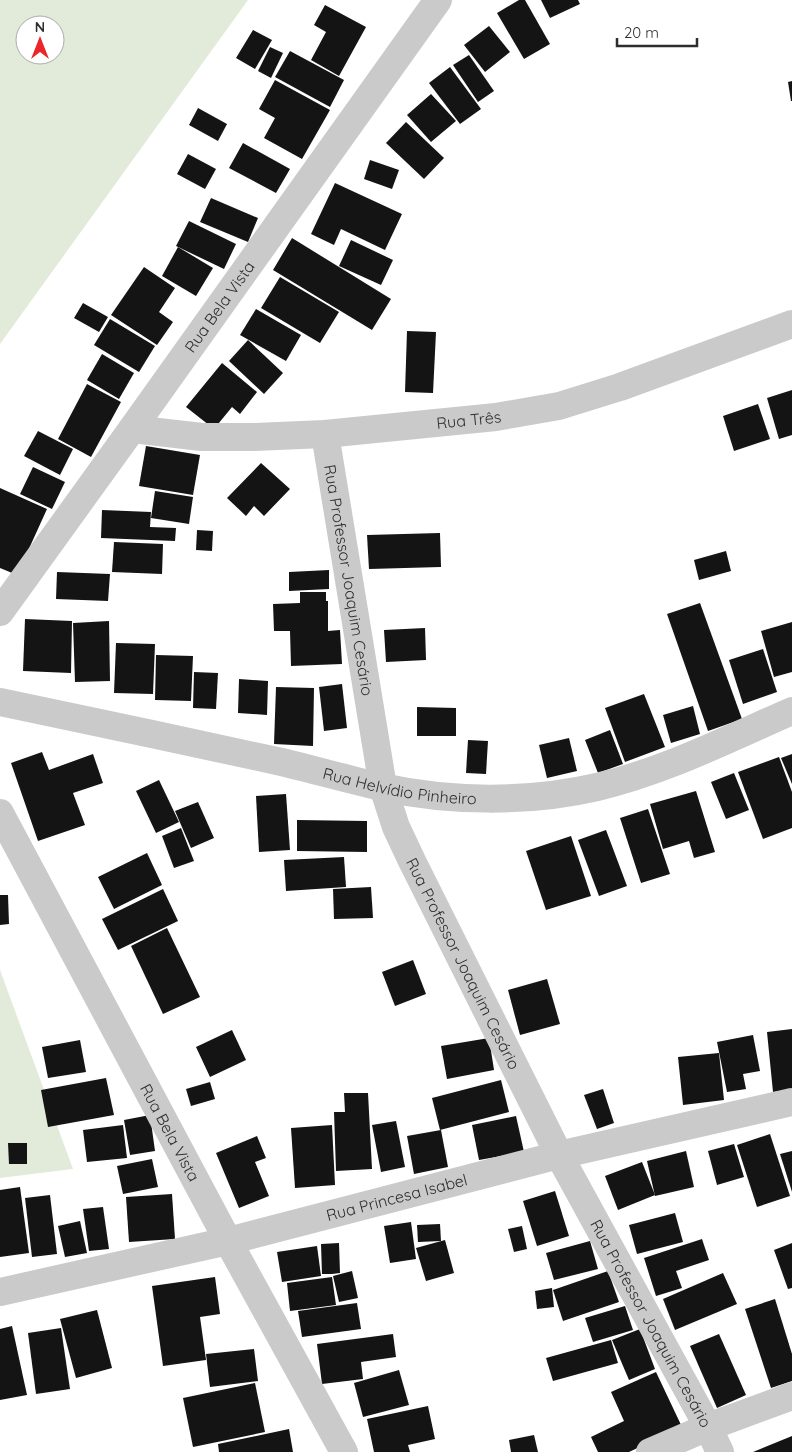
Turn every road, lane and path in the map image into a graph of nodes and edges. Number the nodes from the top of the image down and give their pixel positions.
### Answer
1 (438, 0) edge
2 (792, 324) edge
3 (132, 429) junction
4 (325, 434) junction
5 (0, 612) edge
6 (0, 702) edge
7 (792, 711) edge
8 (383, 787) junction
9 (0, 814) edge
10 (792, 1102) edge
11 (559, 1155) junction
12 (228, 1241) junction
13 (0, 1292) edge
14 (792, 1396) edge
15 (708, 1427) junction
16 (344, 1452) edge
17 (650, 1452) edge
18 (720, 1452) edge

1 - 3 street, Rua Bela Vista
2 - 4 street, Rua Três
3 - 4 street, Rua Três
3 - 5 street, Rua Bela Vista
4 - 8 street, Rua Professor Joaquim Cesário
6 - 8 street, Rua Helvídio Pinheiro
7 - 8 street, Rua Helvídio Pinheiro
8 - 11 street, Rua Professor Joaquim Cesário
9 - 12 street, Rua Bela Vista
10 - 11 street, Rua Princesa Isabel
11 - 12 street, Rua Princesa Isabel
11 - 15 street, Rua Professor Joaquim Cesário
12 - 13 street, Rua Princesa Isabel
12 - 16 street, Rua Bela Vista
14 - 15 street
15 - 17 street
15 - 18 street, Rua Professor Joaquim Cesário

